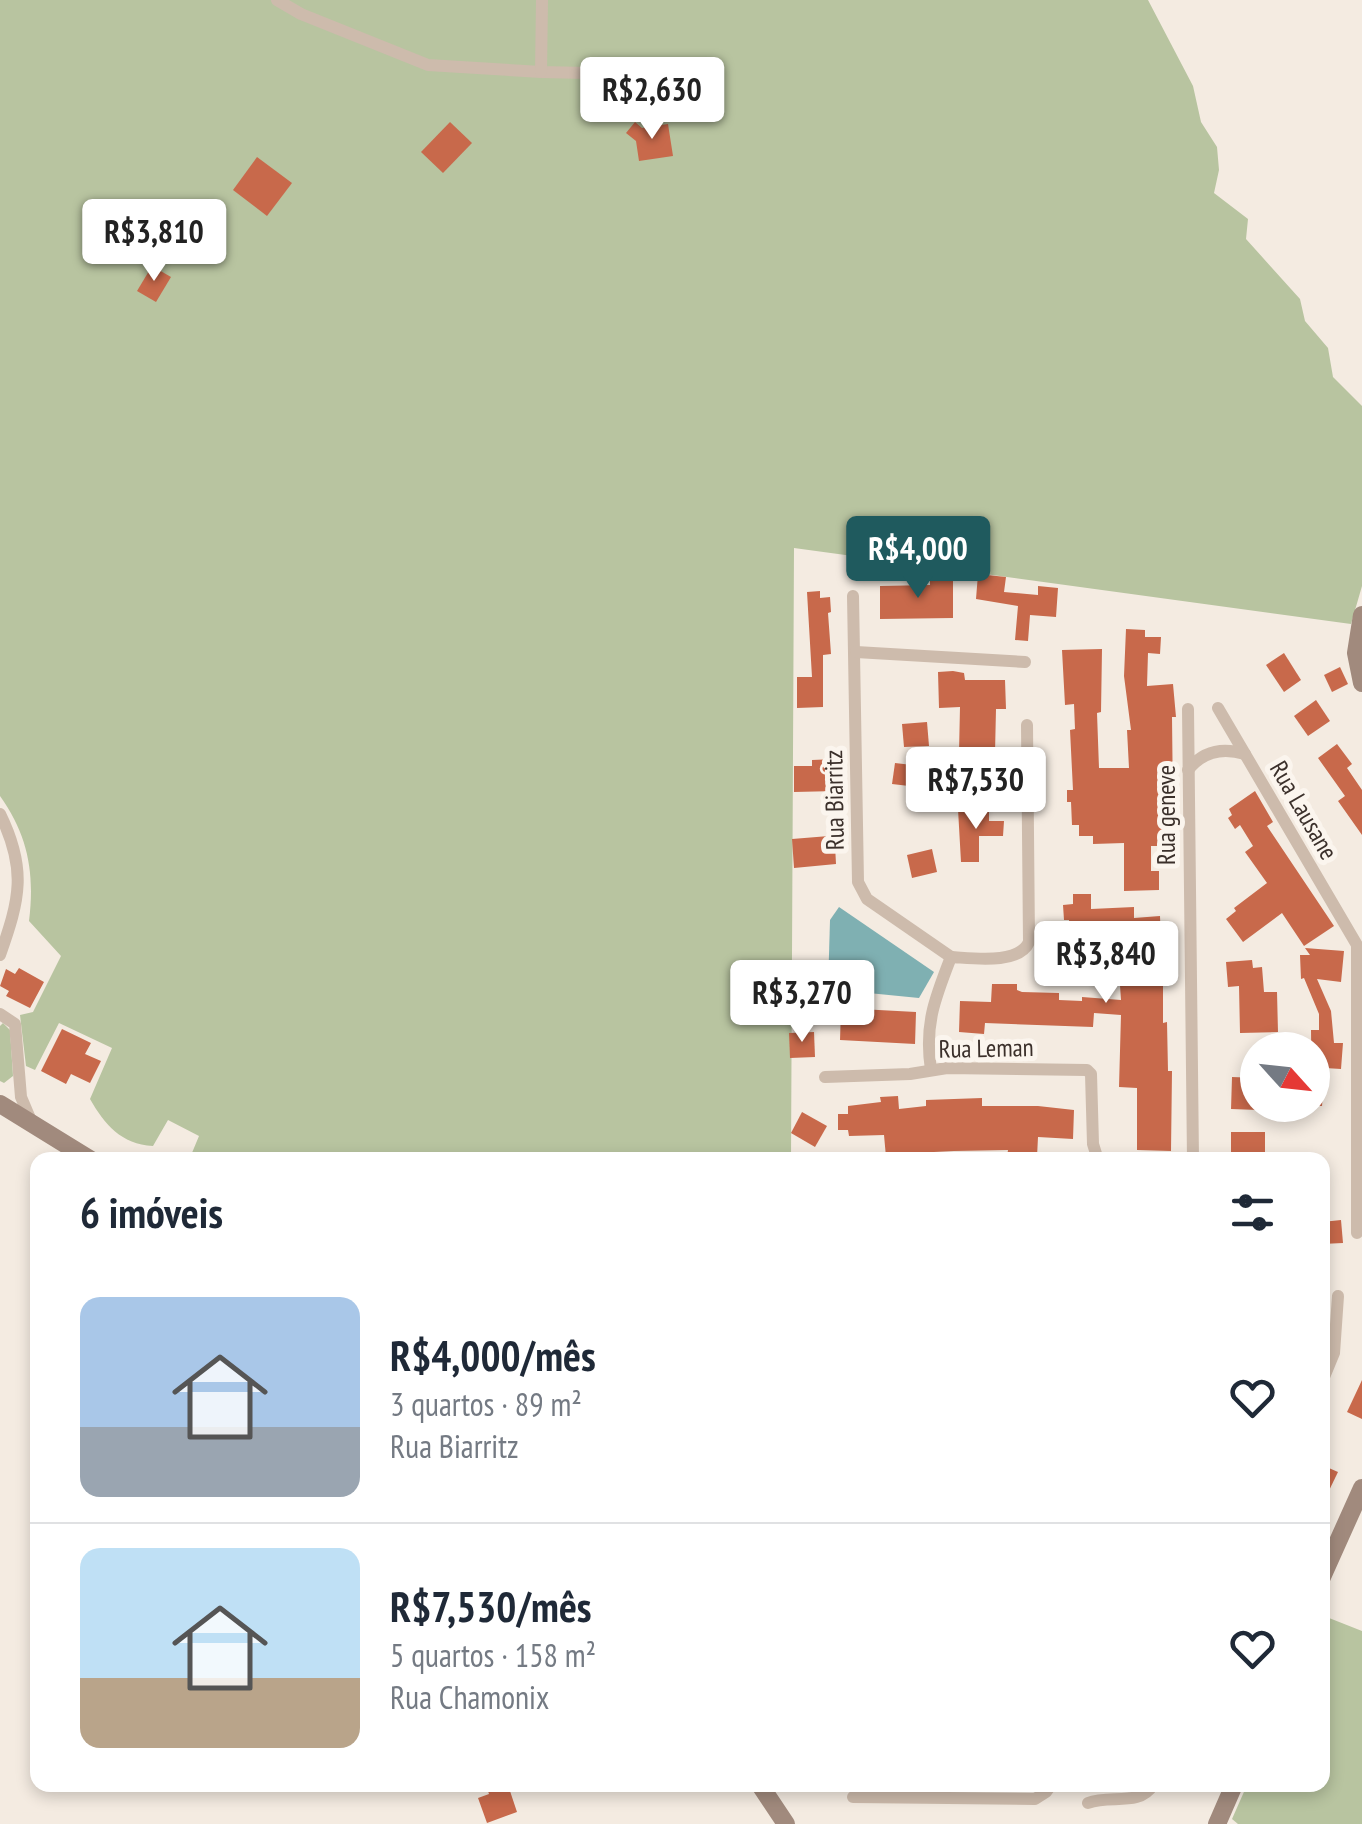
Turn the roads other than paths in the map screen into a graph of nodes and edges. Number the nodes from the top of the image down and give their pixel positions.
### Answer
1 (277, 0) edge
2 (542, 0) edge
3 (541, 72) junction
4 (678, 74) dead end
5 (853, 596) dead end
6 (1362, 615) edge
7 (856, 652) junction
8 (1025, 662) dead end
9 (1362, 683) edge
10 (1218, 708) dead end
11 (1188, 709) dead end
12 (1027, 725) dead end
13 (1245, 754) junction
14 (1188, 770) junction
15 (0, 814) edge
16 (0, 955) edge
17 (951, 957) junction
18 (0, 1014) edge
19 (930, 1070) junction
20 (824, 1077) dead end
21 (0, 1104) edge
22 (34, 1125) junction
23 (78, 1152) edge
24 (1096, 1152) edge
25 (1194, 1152) edge
26 (1357, 1233) dead end
27 (1338, 1296) dead end
28 (1330, 1363) edge
29 (1362, 1488) edge
30 (1330, 1559) edge
31 (765, 1792) edge
32 (1045, 1792) edge
33 (1148, 1792) edge
34 (1231, 1792) edge
35 (852, 1798) dead end
36 (1088, 1803) dead end
37 (786, 1822) edge
38 (1217, 1824) edge

1 - 3 street
2 - 3 street
3 - 4 street
5 - 7 street, Rua Biarritz
6 - 9 street
7 - 8 street
7 - 17 street, Rua Biarritz
10 - 13 street, Rua Lausane
11 - 14 street, Rua geneve
12 - 17 street
13 - 14 street
13 - 26 street, Rua Lausane
14 - 25 street, Rua geneve
15 - 16 street
17 - 19 street
18 - 22 street
19 - 20 street, Rua Leman
19 - 24 street, Rua Leman
21 - 22 street
22 - 23 street
27 - 28 street
29 - 30 street
31 - 37 street
32 - 35 street
33 - 36 street
34 - 38 street

